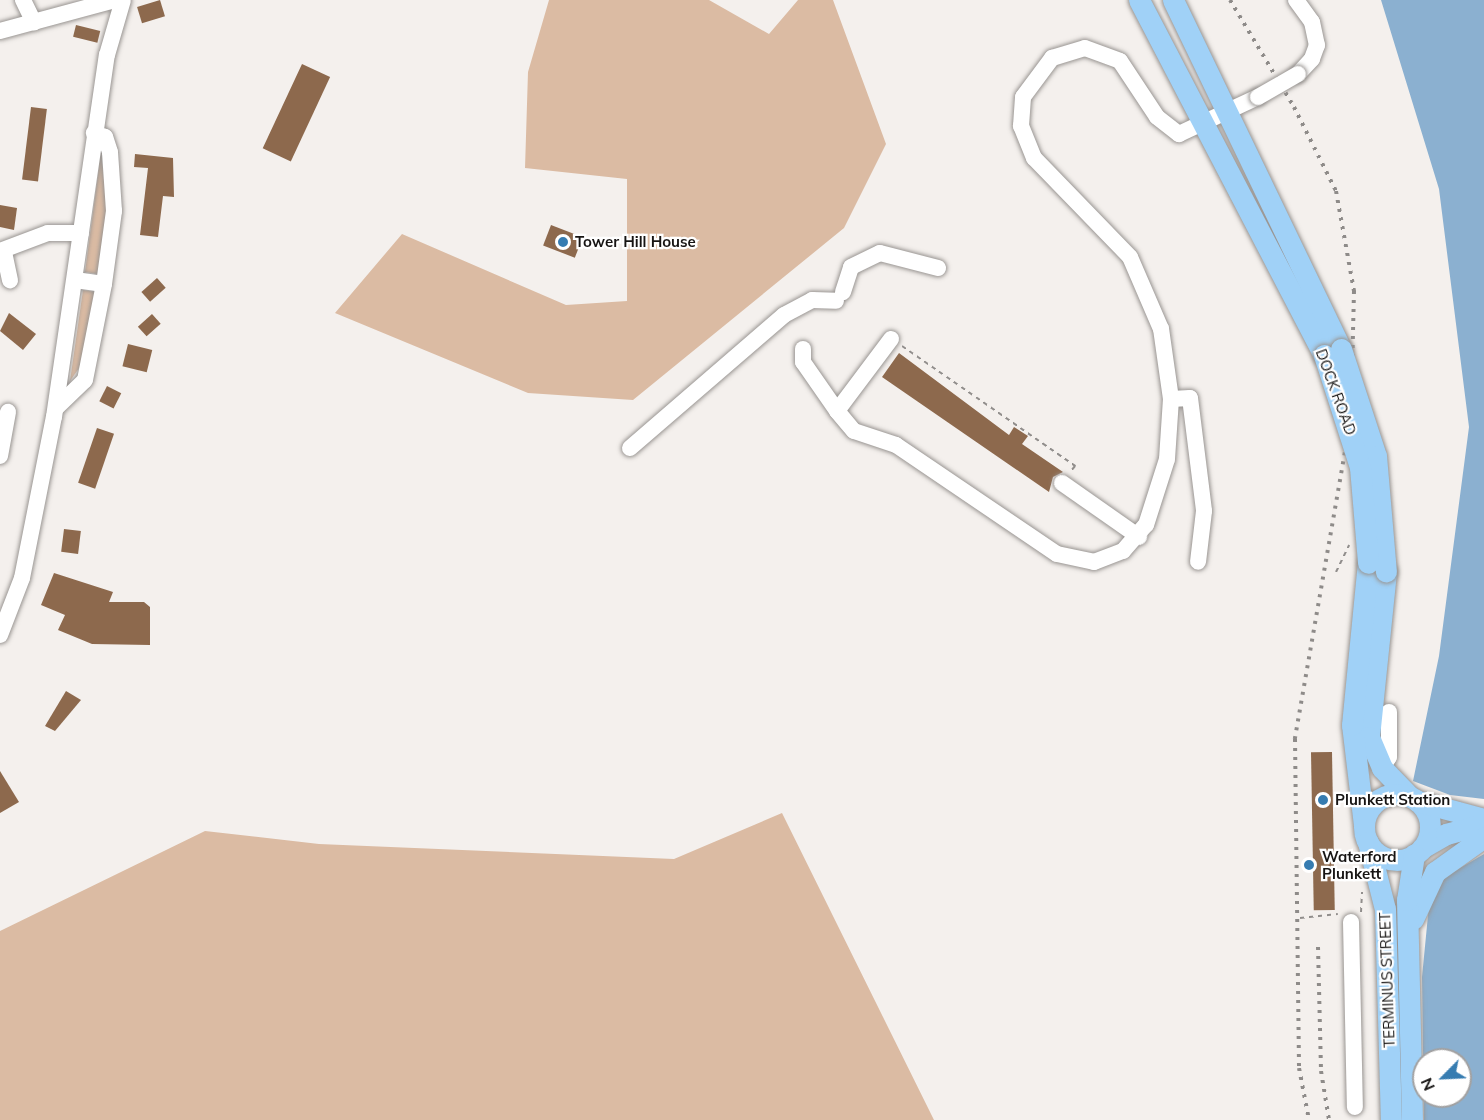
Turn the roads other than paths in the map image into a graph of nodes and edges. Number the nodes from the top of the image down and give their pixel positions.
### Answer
1 (23, 0) edge
2 (115, 0) edge
3 (123, 0) edge
4 (1139, 0) edge
5 (1173, 0) edge
6 (1296, 0) edge
7 (34, 23) junction
8 (0, 32) edge
9 (1226, 112) junction
10 (1203, 124) junction
11 (94, 133) junction
12 (81, 233) junction
13 (2, 252) edge
14 (938, 268) dead end
15 (10, 280) dead end
16 (75, 280) junction
17 (104, 284) junction
18 (891, 339) road end
19 (803, 349) dead end
20 (1332, 352) junction
21 (829, 370) dead end
22 (819, 384) junction
23 (1172, 399) junction
24 (56, 408) junction
25 (837, 411) junction
26 (8, 412) dead end
27 (630, 448) dead end
28 (0, 456) edge
29 (1062, 483) road end
30 (1139, 537) junction
31 (1198, 562) dead end
32 (1377, 567) junction
33 (1, 631) edge
34 (1389, 712) dead end
35 (1382, 768) junction
36 (1408, 794) junction
37 (1484, 819) edge
38 (1484, 824) edge
39 (1365, 826) junction
40 (1484, 837) edge
41 (1418, 851) junction
42 (1346, 917) road end
43 (1409, 958) junction
44 (1355, 1107) dead end
45 (1391, 1120) edge
46 (1412, 1120) edge

1 - 7 street
2 - 7 street
3 - 11 street
4 - 10 main road, DOCK ROAD
5 - 9 main road, DOCK ROAD
6 - 9 street, bridge
7 - 8 street
9 - 10 street
9 - 20 main road, DOCK ROAD
10 - 20 main road, DOCK ROAD
10 - 23 street
11 - 12 street
11 - 17 street
12 - 13 street
12 - 16 street
13 - 15 street
14 - 27 street
16 - 17 street
16 - 24 street
17 - 24 street
18 - 25 street
19 - 22 street
20 - 32 main road, DOCK ROAD, bridge
21 - 22 street
22 - 25 street
23 - 30 street
23 - 31 street
24 - 33 street
25 - 30 street
26 - 28 street
29 - 30 street
32 - 35 main road, DOCK ROAD
32 - 39 main road, DOCK ROAD
34 - 35 street
35 - 36 main road, DOCK ROAD
36 - 37 main road
36 - 39 main road
36 - 41 main road
38 - 41 main road
39 - 41 main road
39 - 45 main road, TERMINUS STREET
40 - 43 main road
41 - 43 main road, TERMINUS STREET
42 - 44 street
43 - 46 main road, TERMINUS STREET

